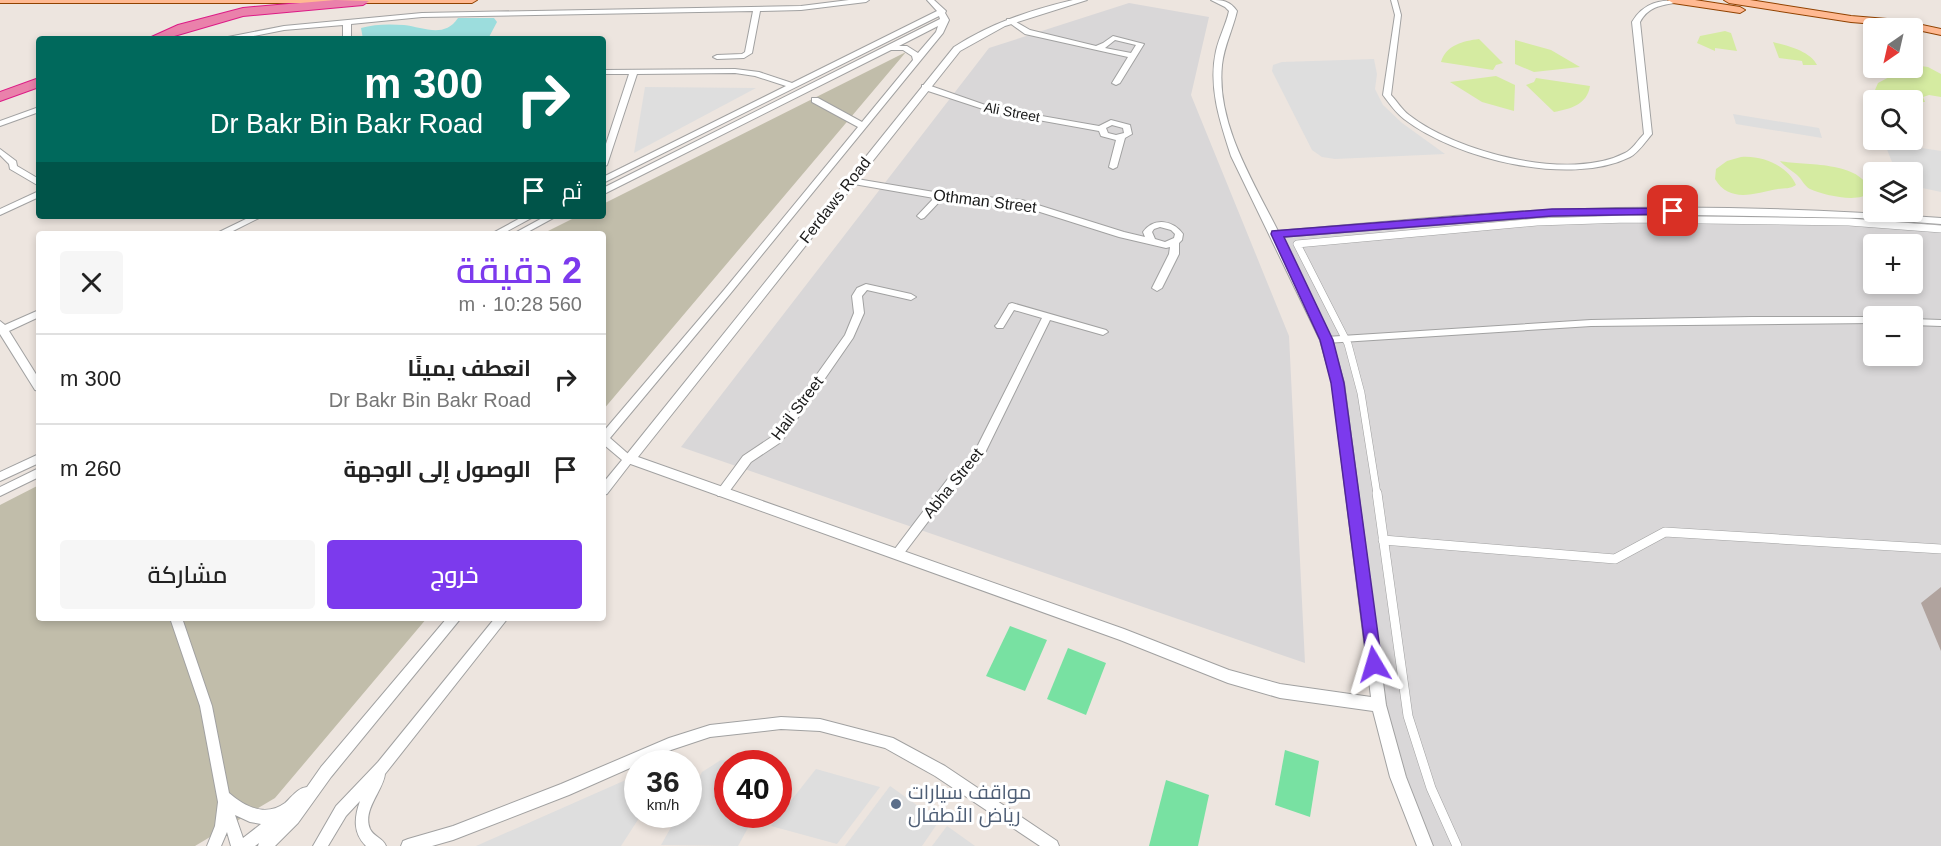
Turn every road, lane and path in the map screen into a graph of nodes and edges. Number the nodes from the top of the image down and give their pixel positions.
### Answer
1 (0, 0) edge
2 (472, 0) edge
3 (866, 0) edge
4 (930, 0) edge
5 (1083, 0) edge
6 (1215, 0) edge
7 (1394, 0) edge
8 (1676, 0) edge
9 (1729, 0) edge
10 (363, 1) edge
11 (757, 8) junction
12 (944, 16) junction
13 (1009, 20) junction
14 (347, 22) junction
15 (1863, 22) edge
16 (1923, 28) edge
17 (1863, 29) edge
18 (1941, 32) edge
19 (161, 36) edge
20 (243, 36) edge
21 (346, 36) edge
22 (1923, 39) edge
23 (1941, 40) edge
24 (1096, 48) junction
25 (887, 49) junction
26 (1132, 56) junction
27 (717, 57) dead end
28 (916, 60) junction
29 (634, 71) junction
30 (606, 72) edge
31 (1116, 82) dead end
32 (36, 83) edge
33 (817, 84) junction
34 (793, 86) junction
35 (925, 87) junction
36 (0, 98) edge
37 (789, 98) junction
38 (816, 100) junction
39 (36, 110) edge
40 (0, 124) edge
41 (862, 126) junction
42 (1101, 129) junction
43 (697, 134) junction
44 (1121, 138) junction
45 (705, 140) junction
46 (0, 151) edge
47 (606, 156) edge
48 (1113, 167) dead end
49 (606, 179) edge
50 (36, 181) edge
51 (851, 181) junction
52 (606, 190) edge
53 (36, 195) edge
54 (940, 196) junction
55 (0, 212) edge
56 (921, 216) dead end
57 (253, 219) edge
58 (525, 219) edge
59 (547, 219) edge
60 (1941, 221) edge
61 (1941, 230) edge
62 (228, 231) edge
63 (501, 231) edge
64 (523, 231) edge
65 (1276, 234) junction
66 (1151, 241) junction
67 (1175, 243) junction
68 (1157, 288) dead end
69 (911, 297) dead end
70 (36, 314) edge
71 (1047, 317) junction
72 (1863, 320) edge
73 (1923, 322) edge
74 (1941, 323) edge
75 (1000, 326) dead end
76 (1, 328) edge
77 (1103, 332) dead end
78 (1346, 339) junction
79 (1326, 340) junction
80 (36, 382) edge
81 (606, 432) edge
82 (606, 436) edge
83 (36, 459) edge
84 (629, 459) junction
85 (36, 474) edge
86 (0, 477) edge
87 (606, 487) edge
88 (0, 492) edge
89 (722, 493) junction
90 (1383, 540) junction
91 (1941, 549) edge
92 (898, 553) junction
93 (177, 621) edge
94 (452, 621) edge
95 (500, 621) edge
96 (1379, 705) junction
97 (383, 767) junction
98 (326, 772) junction
99 (223, 797) junction
100 (295, 803) junction
101 (214, 846) edge
102 (238, 846) edge
103 (244, 846) edge
104 (265, 846) edge
105 (320, 846) edge
106 (379, 846) edge
107 (408, 846) edge
108 (1052, 846) edge
109 (1425, 846) edge
110 (1457, 846) edge

1 - 10 main road
2 - 10 main road
3 - 11 street
4 - 12 street
5 - 13 street, Ferdaws Road
6 - 65 street
7 - 8 street
8 - 17 main road
9 - 15 main road
10 - 19 highway
11 - 14 street
11 - 27 street
12 - 25 street
12 - 28 street
12 - 34 street
13 - 24 street
13 - 35 street, Ferdaws Road
14 - 20 street
14 - 21 street
16 - 18 main road
22 - 23 main road
24 - 26 street
24 - 26 street
25 - 28 street
25 - 33 street
26 - 31 street
28 - 41 street
29 - 30 street
29 - 34 street
29 - 47 street
32 - 36 highway
33 - 37 street
33 - 38 street
34 - 43 street
35 - 42 street, Ali Street
35 - 51 street, Ferdaws Road
37 - 38 street
37 - 45 street
38 - 41 street
39 - 40 street
41 - 81 street
42 - 44 street
42 - 44 street
43 - 45 street
43 - 49 street
44 - 48 street
45 - 52 street
46 - 50 street
51 - 54 street, Othman Street
51 - 84 street, Ferdaws Road
53 - 55 street
54 - 56 street
54 - 66 street, Othman Street
57 - 62 street
58 - 63 street
59 - 64 street
60 - 65 street
61 - 78 street
65 - 79 street
66 - 67 street
66 - 67 street
67 - 68 street
69 - 89 street, Hail Street
70 - 76 street
71 - 75 street
71 - 77 street
71 - 92 street, Abha Street
72 - 78 street
73 - 74 street
76 - 80 street
78 - 79 street
78 - 90 street
79 - 96 street
82 - 84 street
83 - 86 street
84 - 87 street
84 - 89 street
85 - 88 street
89 - 92 street
90 - 91 street
90 - 110 street
92 - 96 street
93 - 99 street
94 - 98 street
95 - 97 street
96 - 109 street
97 - 105 street
97 - 106 street
98 - 100 street
98 - 104 street
99 - 100 street
99 - 101 street
99 - 102 street
100 - 103 street
107 - 108 street

